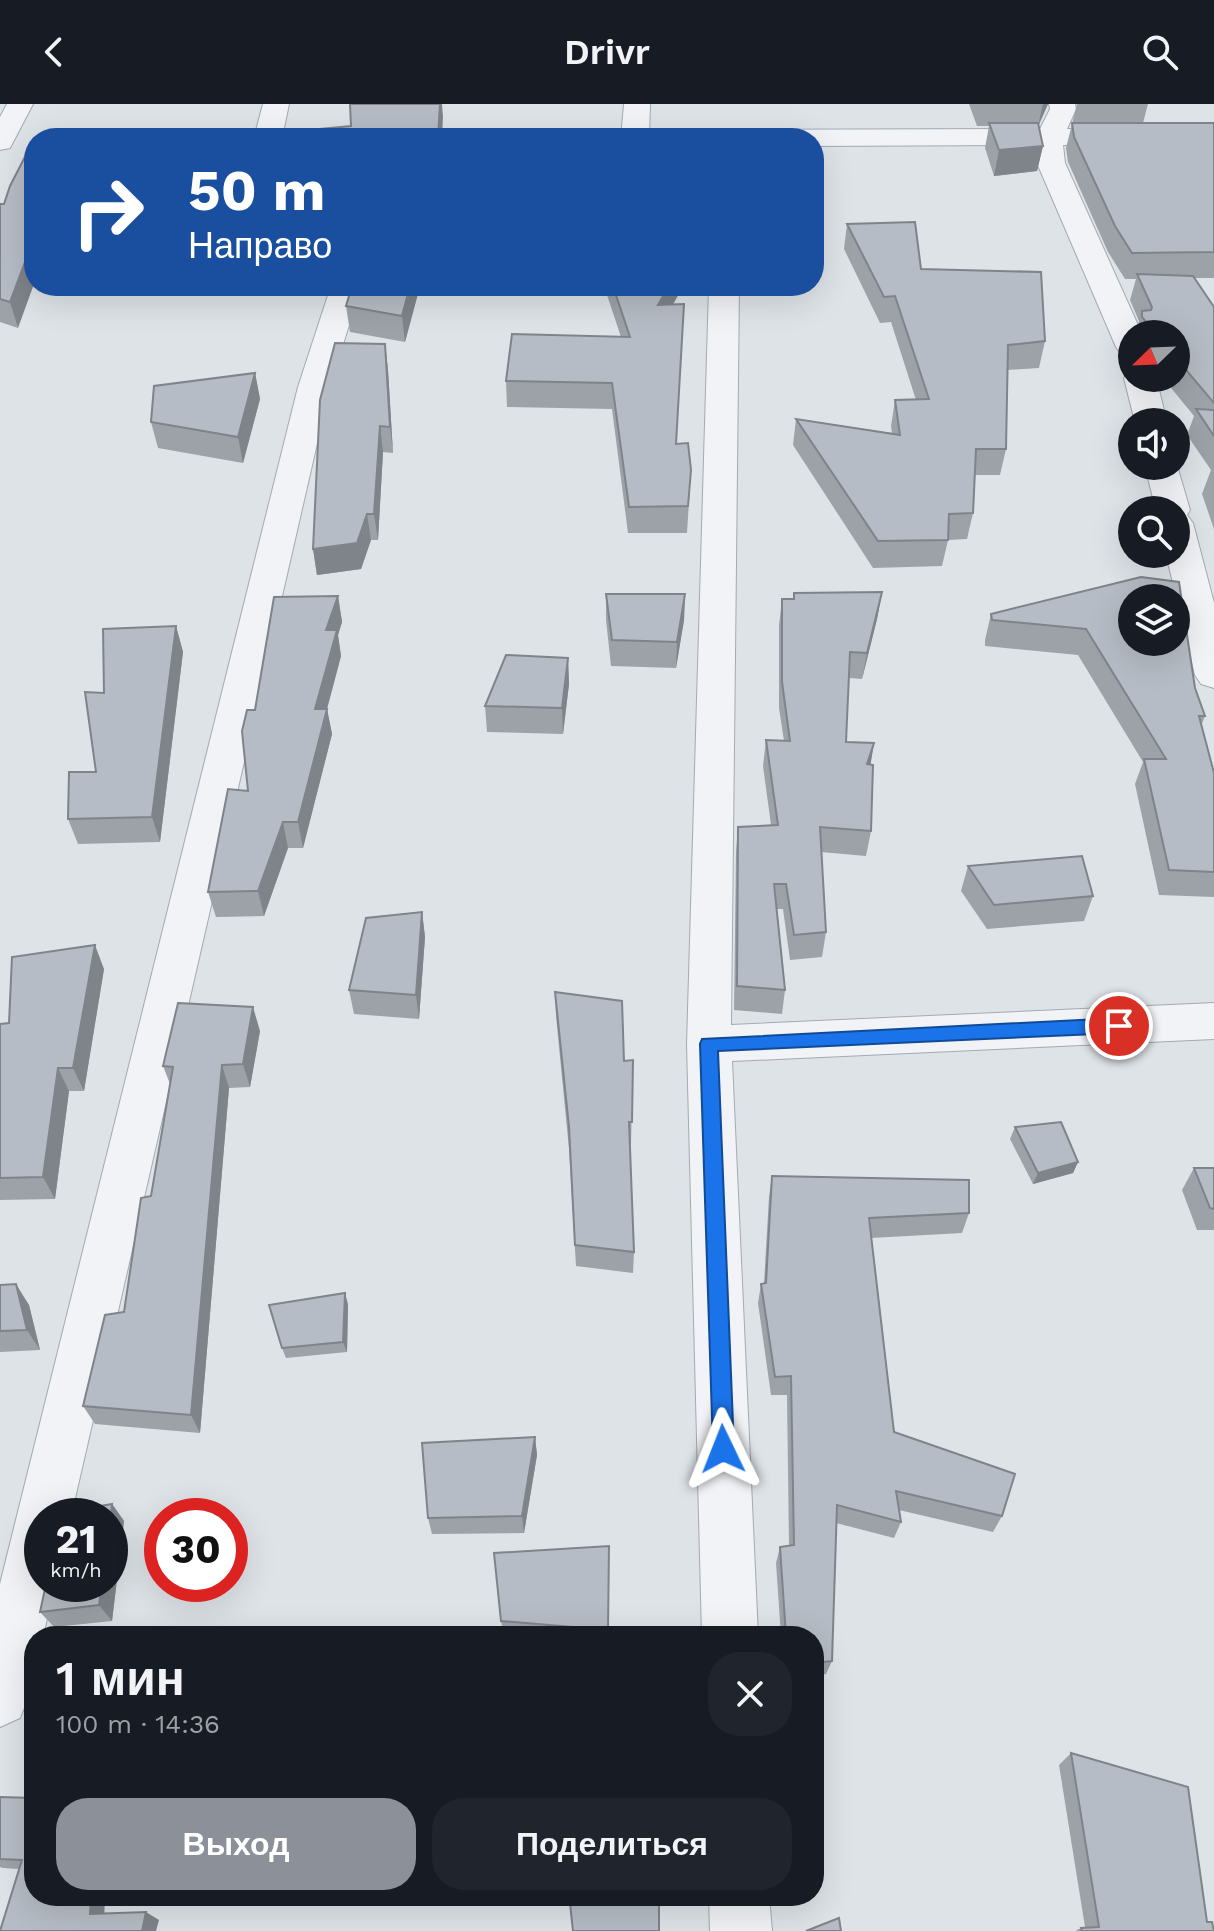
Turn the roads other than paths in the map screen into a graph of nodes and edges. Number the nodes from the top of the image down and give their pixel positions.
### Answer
1 (20, 104) edge
2 (276, 104) edge
3 (637, 104) edge
4 (1062, 104) edge
5 (270, 128) edge
6 (636, 128) edge
7 (1214, 137) edge
8 (824, 138) edge
9 (1049, 138) junction
10 (8, 145) edge
11 (343, 296) edge
12 (724, 296) edge
13 (1120, 320) edge
14 (1187, 568) edge
15 (1214, 675) edge
16 (1214, 1021) edge
17 (709, 1044) junction
18 (48, 1498) edge
19 (24, 1598) edge
20 (730, 1626) edge
21 (0, 1698) edge
22 (740, 1906) edge
23 (741, 1931) edge

1 - 10 street
2 - 5 street
3 - 6 street
4 - 9 street
7 - 9 street
8 - 9 street
9 - 13 street
11 - 18 street
12 - 17 street
14 - 15 street
16 - 17 street
17 - 20 street
19 - 21 street
22 - 23 street

